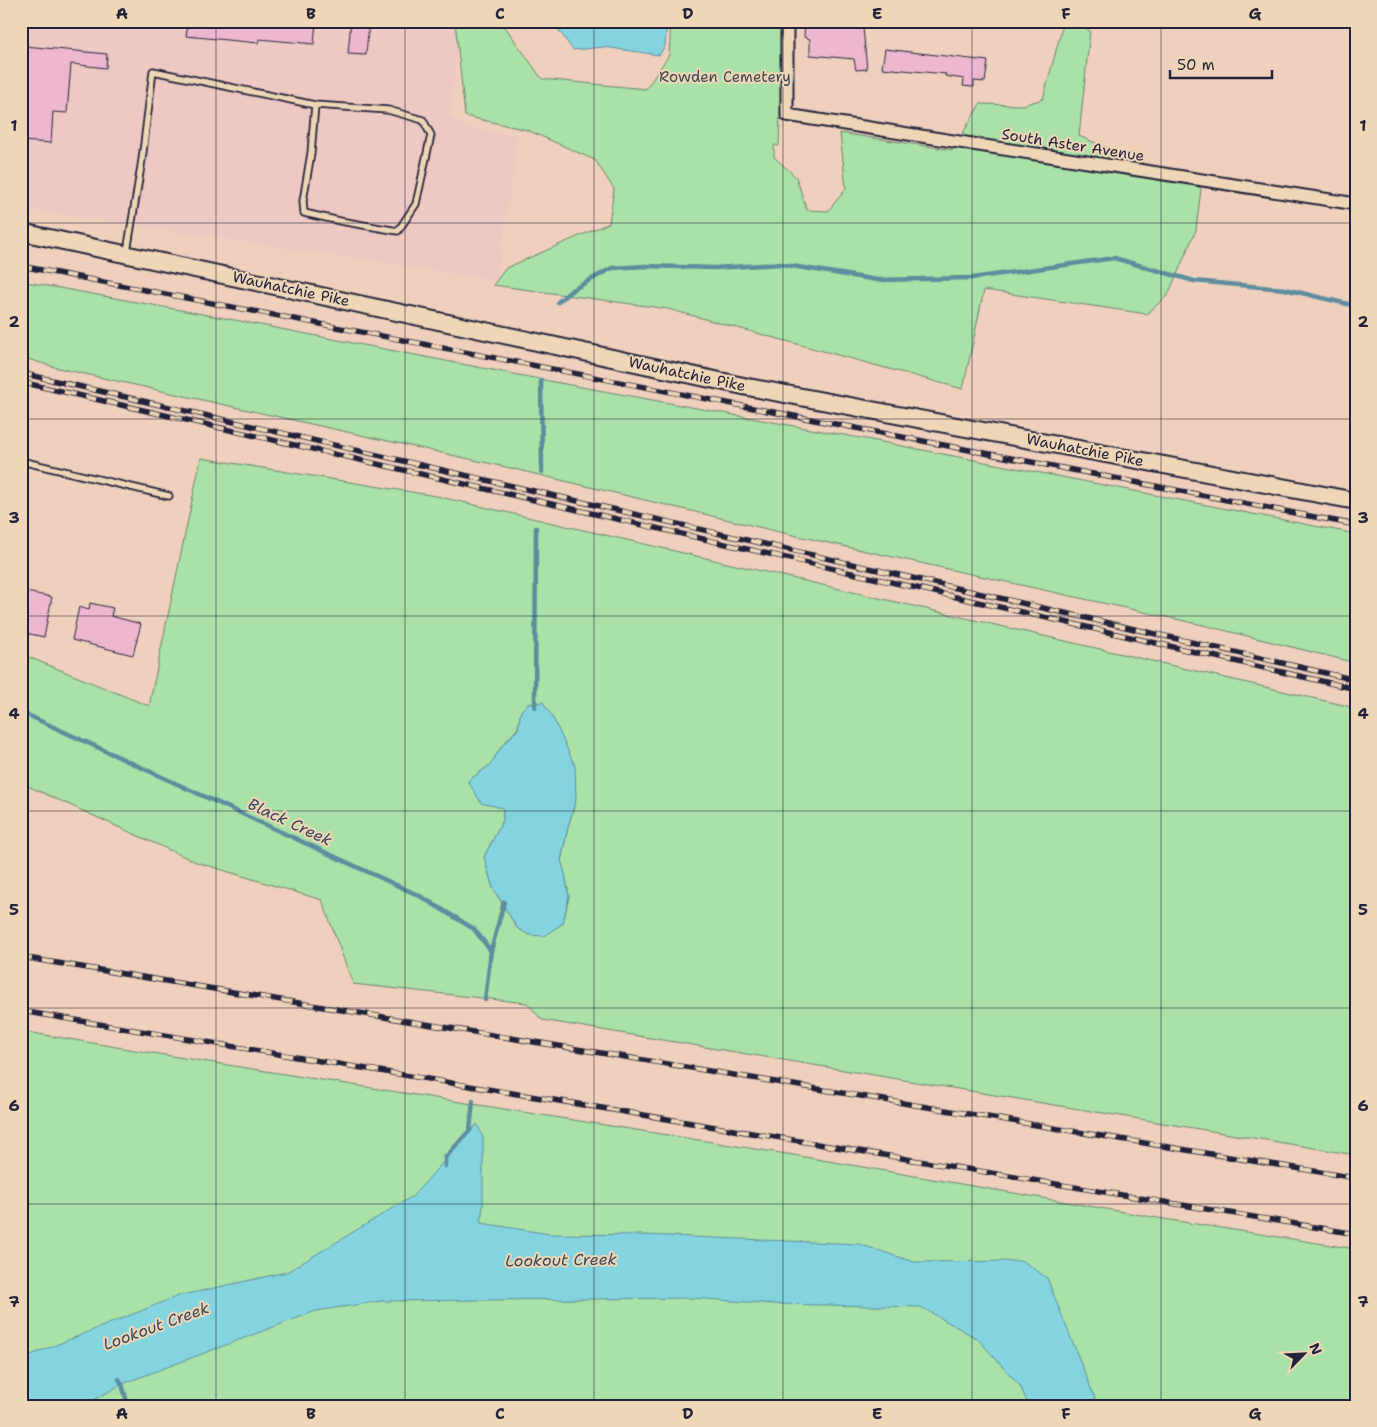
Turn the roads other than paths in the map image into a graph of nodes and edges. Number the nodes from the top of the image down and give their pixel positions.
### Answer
1 (787, 21) edge
2 (315, 105) junction
3 (1356, 204) edge
4 (21, 232) edge
5 (126, 254) junction
6 (21, 461) edge
7 (169, 496) dead end
8 (1356, 501) edge

1 - 3 street, South Aster Avenue
2 - 2 lane
2 - 5 lane
4 - 5 street, Wauhatchie Pike
5 - 8 street, Wauhatchie Pike
6 - 7 lane

